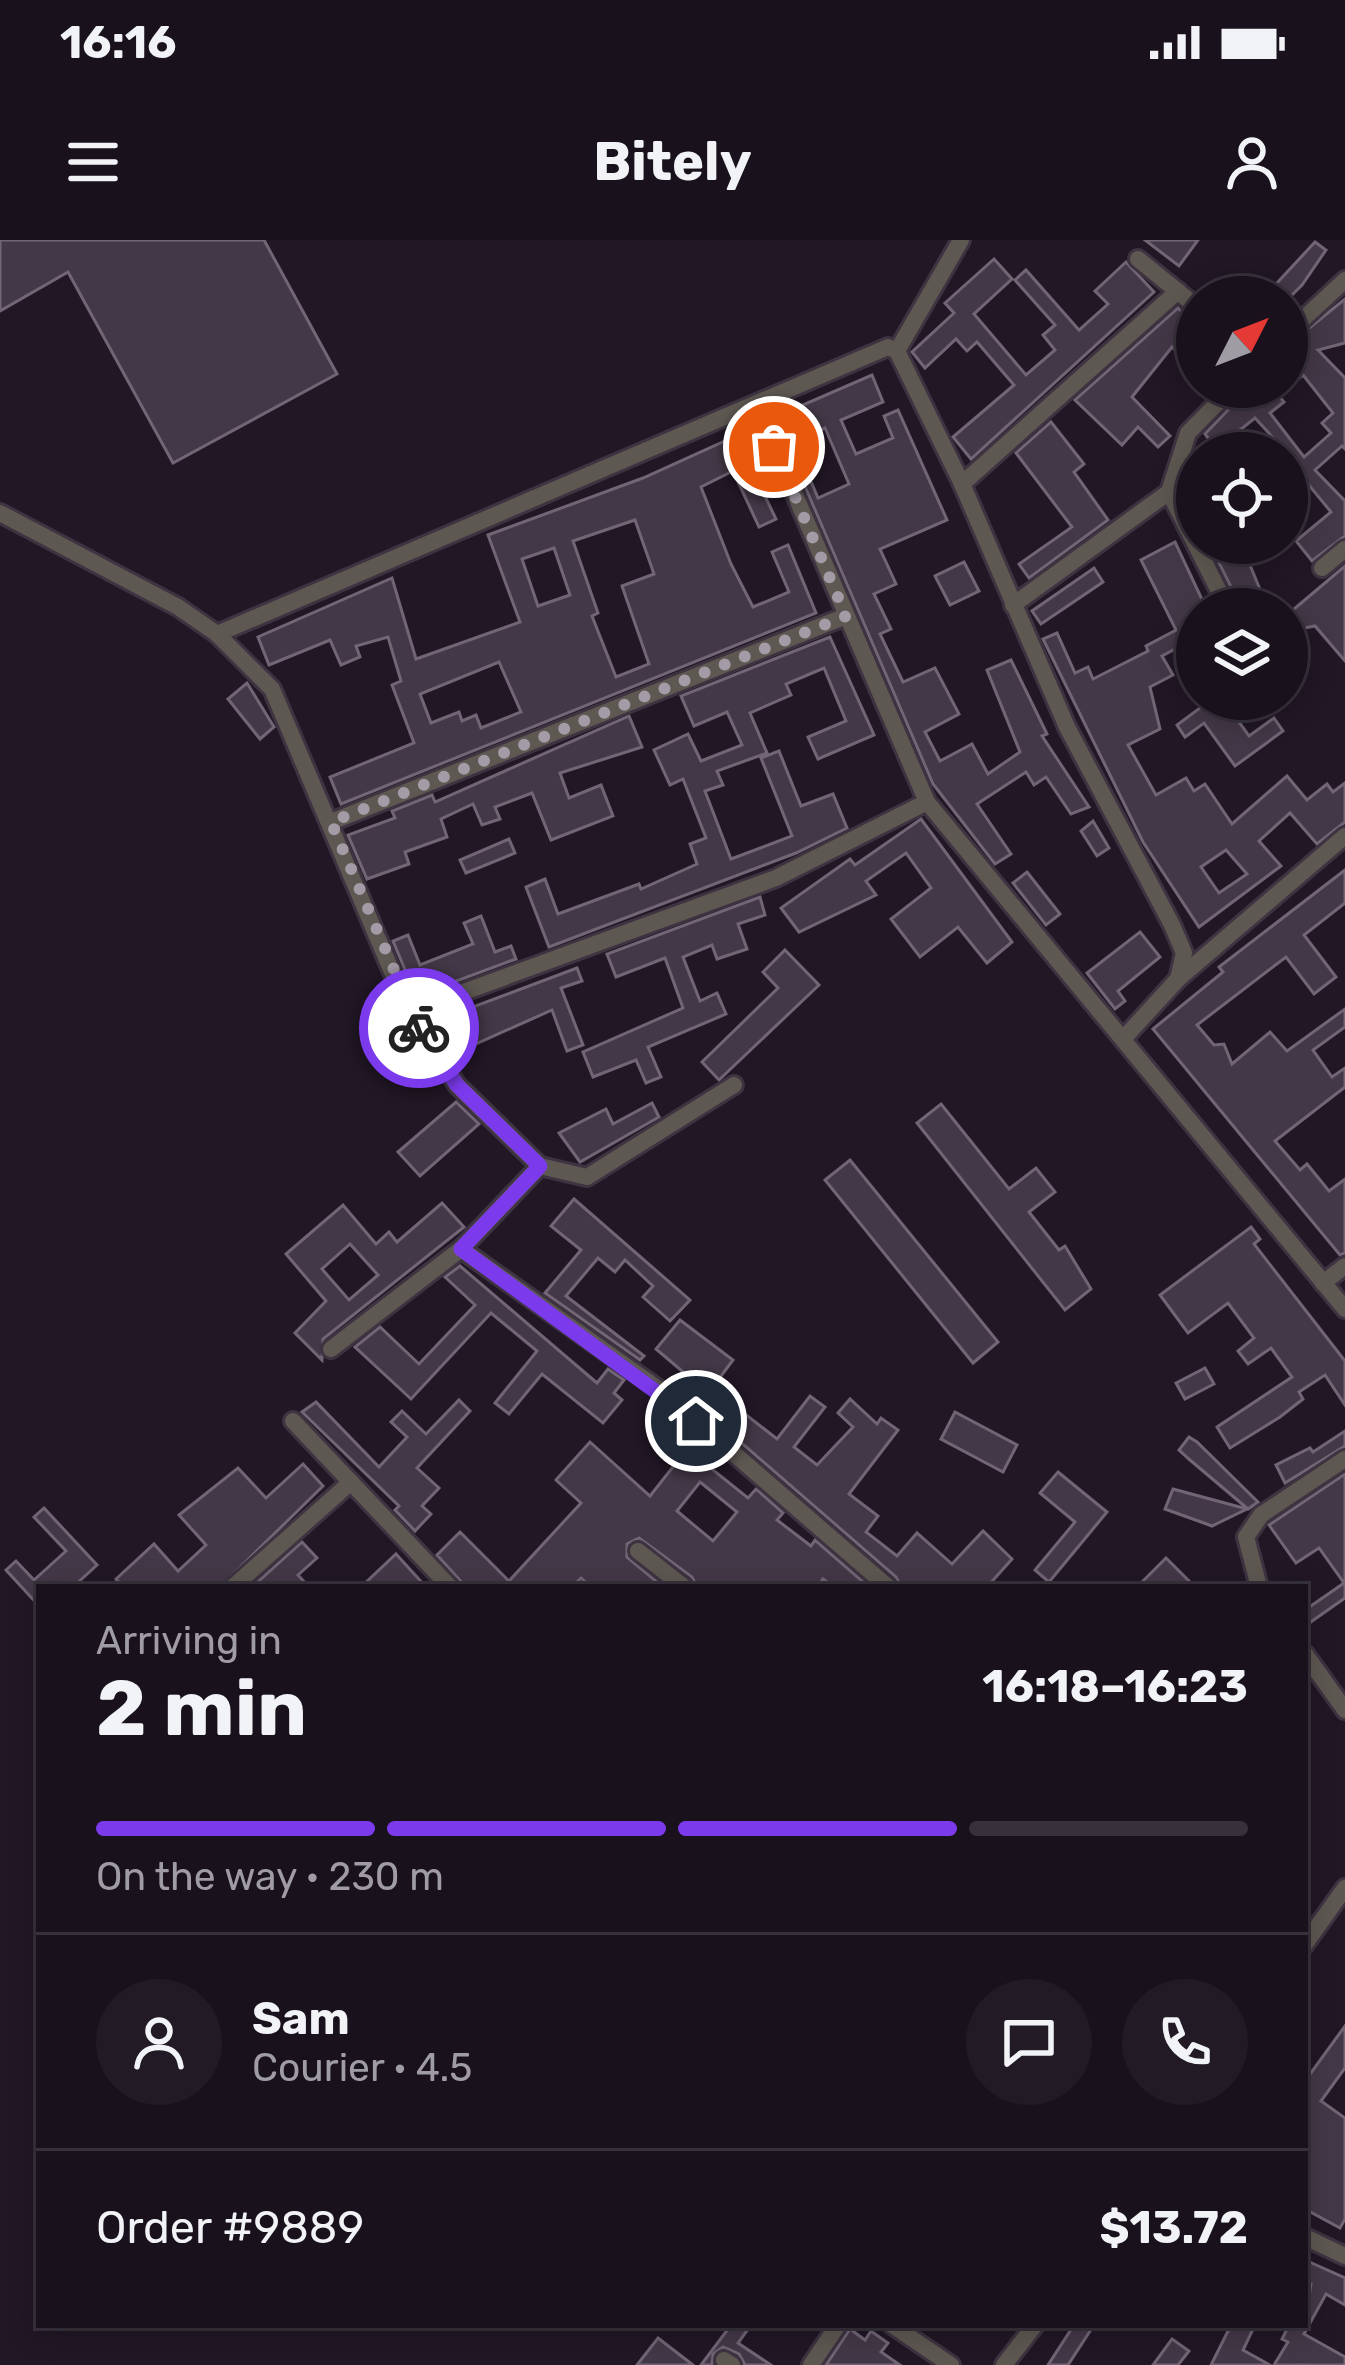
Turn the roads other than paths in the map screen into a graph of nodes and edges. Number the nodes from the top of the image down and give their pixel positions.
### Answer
1 (961, 240) edge
2 (1138, 259) dead end
3 (1345, 280) edge
4 (1176, 289) edge
5 (1176, 293) edge
6 (1308, 314) edge
7 (897, 351) junction
8 (756, 404) junction
9 (1212, 408) edge
10 (962, 484) junction
11 (1169, 492) junction
12 (0, 513) edge
13 (1345, 549) edge
14 (1322, 568) dead end
15 (1217, 588) edge
16 (1013, 605) junction
17 (846, 616) junction
18 (217, 634) junction
19 (927, 802) junction
20 (331, 822) junction
21 (1345, 836) edge
22 (1178, 979) junction
23 (409, 1012) junction
24 (1124, 1038) junction
25 (734, 1085) dead end
26 (540, 1166) junction
27 (461, 1249) junction
28 (1345, 1266) edge
29 (1324, 1282) junction
30 (1345, 1310) edge
31 (331, 1349) dead end
32 (293, 1420) dead end
33 (1345, 1460) edge
34 (350, 1482) junction
35 (638, 1551) dead end
36 (236, 1584) edge
37 (447, 1584) edge
38 (680, 1584) edge
39 (885, 1584) edge
40 (1258, 1584) edge
41 (1308, 1658) edge
42 (1345, 1710) edge
43 (1345, 1888) edge
44 (1308, 1940) edge
45 (1308, 2238) edge
46 (1345, 2256) edge
47 (836, 2328) edge
48 (896, 2328) edge
49 (1033, 2328) edge
50 (811, 2365) edge
51 (951, 2365) edge
52 (1004, 2365) edge

1 - 7 street
2 - 4 street
3 - 6 street
5 - 10 street
7 - 8 street
7 - 10 street
8 - 17 street
8 - 18 street
9 - 11 street
10 - 16 street
11 - 15 street
11 - 16 street
12 - 18 street
13 - 14 street
16 - 22 street
17 - 19 street
17 - 20 street
18 - 20 street
19 - 23 street
19 - 24 street
20 - 23 street
21 - 22 street
22 - 24 street
23 - 26 street
24 - 29 street
25 - 26 street
26 - 27 street
27 - 31 street
27 - 39 street
28 - 29 street
29 - 30 street
32 - 34 street
33 - 40 street
34 - 36 street
34 - 37 street
35 - 38 street
41 - 42 street
43 - 44 street
45 - 46 street
47 - 50 street
48 - 51 street
49 - 52 street

